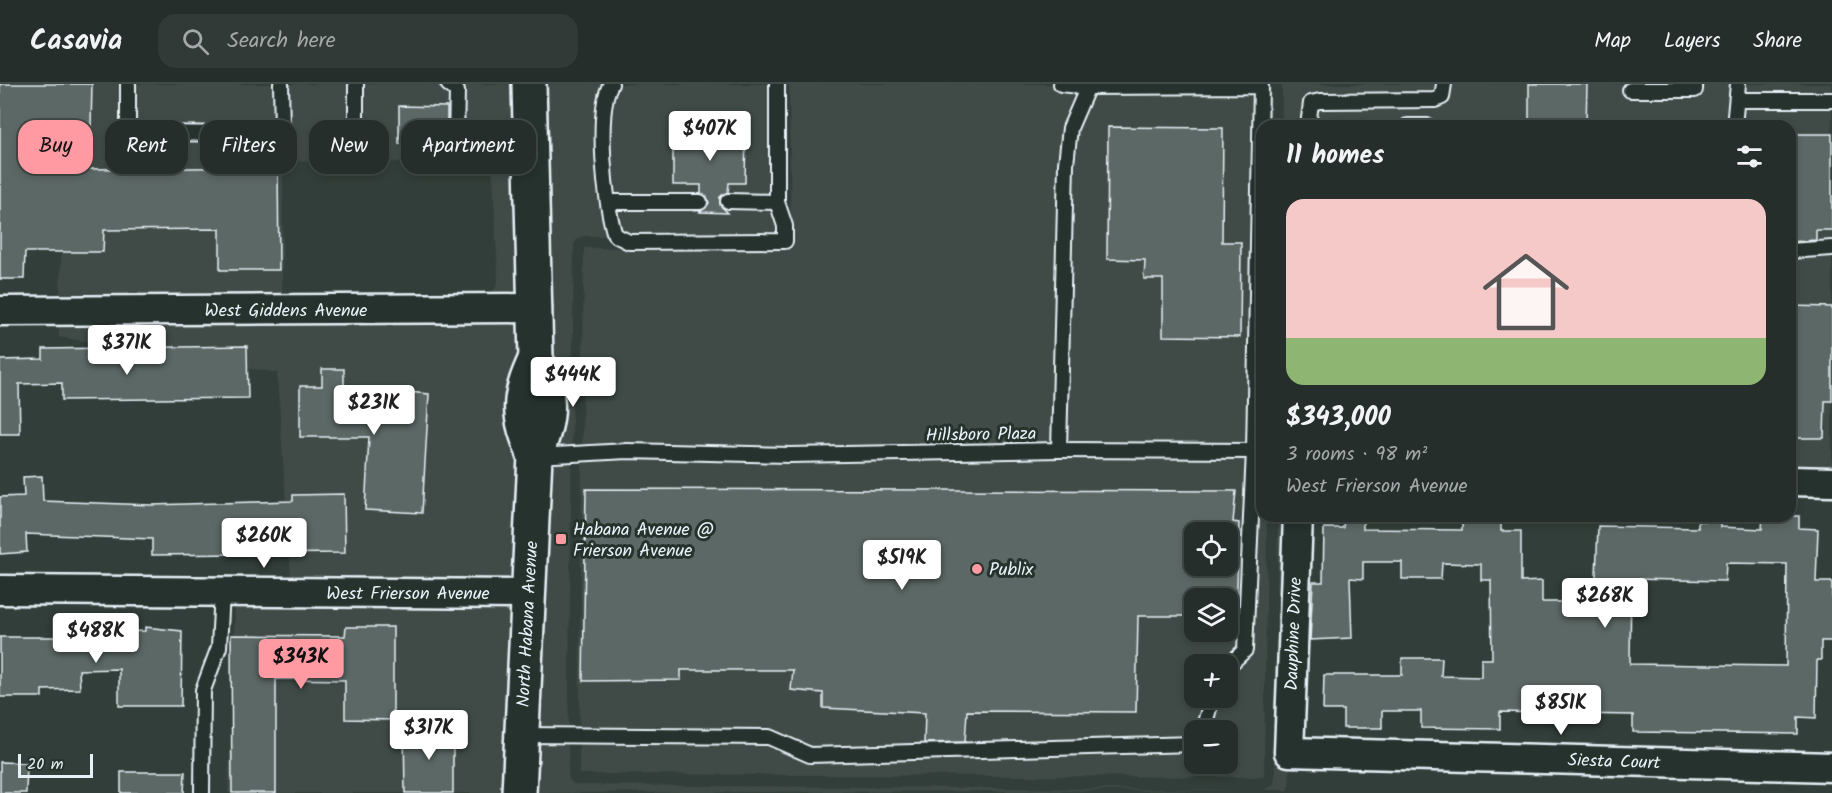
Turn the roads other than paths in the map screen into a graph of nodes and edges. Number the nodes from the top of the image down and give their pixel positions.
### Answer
1 (128, 84) edge
2 (281, 84) edge
3 (356, 84) edge
4 (448, 84) edge
5 (529, 84) edge
6 (611, 84) edge
7 (777, 84) edge
8 (1061, 84) edge
9 (1444, 84) edge
10 (1695, 84) edge
11 (1738, 84) edge
12 (1261, 85) edge
13 (1088, 86) edge
14 (1630, 90) dead end
15 (1738, 100) junction
16 (1832, 100) edge
17 (356, 120) edge
18 (456, 120) edge
19 (1260, 120) edge
20 (1309, 120) edge
21 (1735, 120) edge
22 (728, 201) dead end
23 (609, 202) junction
24 (700, 202) dead end
25 (777, 202) junction
26 (1832, 248) edge
27 (1796, 251) edge
28 (537, 308) junction
29 (0, 311) edge
30 (1256, 346) edge
31 (1059, 450) junction
32 (1254, 451) junction
33 (535, 456) junction
34 (1796, 482) edge
35 (1832, 482) edge
36 (1298, 522) edge
37 (0, 590) edge
38 (222, 591) junction
39 (528, 594) junction
40 (1238, 657) edge
41 (522, 735) junction
42 (1184, 744) edge
43 (1289, 752) joint
44 (1832, 766) edge
45 (202, 793) edge
46 (519, 793) edge

1 - 2 lane
3 - 17 lane
4 - 18 lane
5 - 28 street, North Habana Avenue
6 - 23 lane
7 - 25 lane
8 - 13 lane
9 - 20 lane
10 - 14 lane
11 - 15 lane
12 - 13 lane
12 - 19 lane
13 - 31 lane, Hillsboro Plaza
15 - 16 lane
15 - 21 lane
22 - 25 lane
23 - 24 lane
23 - 25 lane
26 - 27 lane
28 - 29 street, West Giddens Avenue
28 - 33 street, North Habana Avenue
30 - 32 lane
31 - 32 lane
31 - 33 lane, Hillsboro Plaza
32 - 40 lane
33 - 39 street, North Habana Avenue
34 - 35 street
36 - 43 street, Dauphine Drive
37 - 38 street, West Frierson Avenue
38 - 39 street, West Frierson Avenue
38 - 45 lane
39 - 41 street, North Habana Avenue
41 - 42 lane
41 - 46 street, North Habana Avenue
43 - 44 street, Siesta Court

